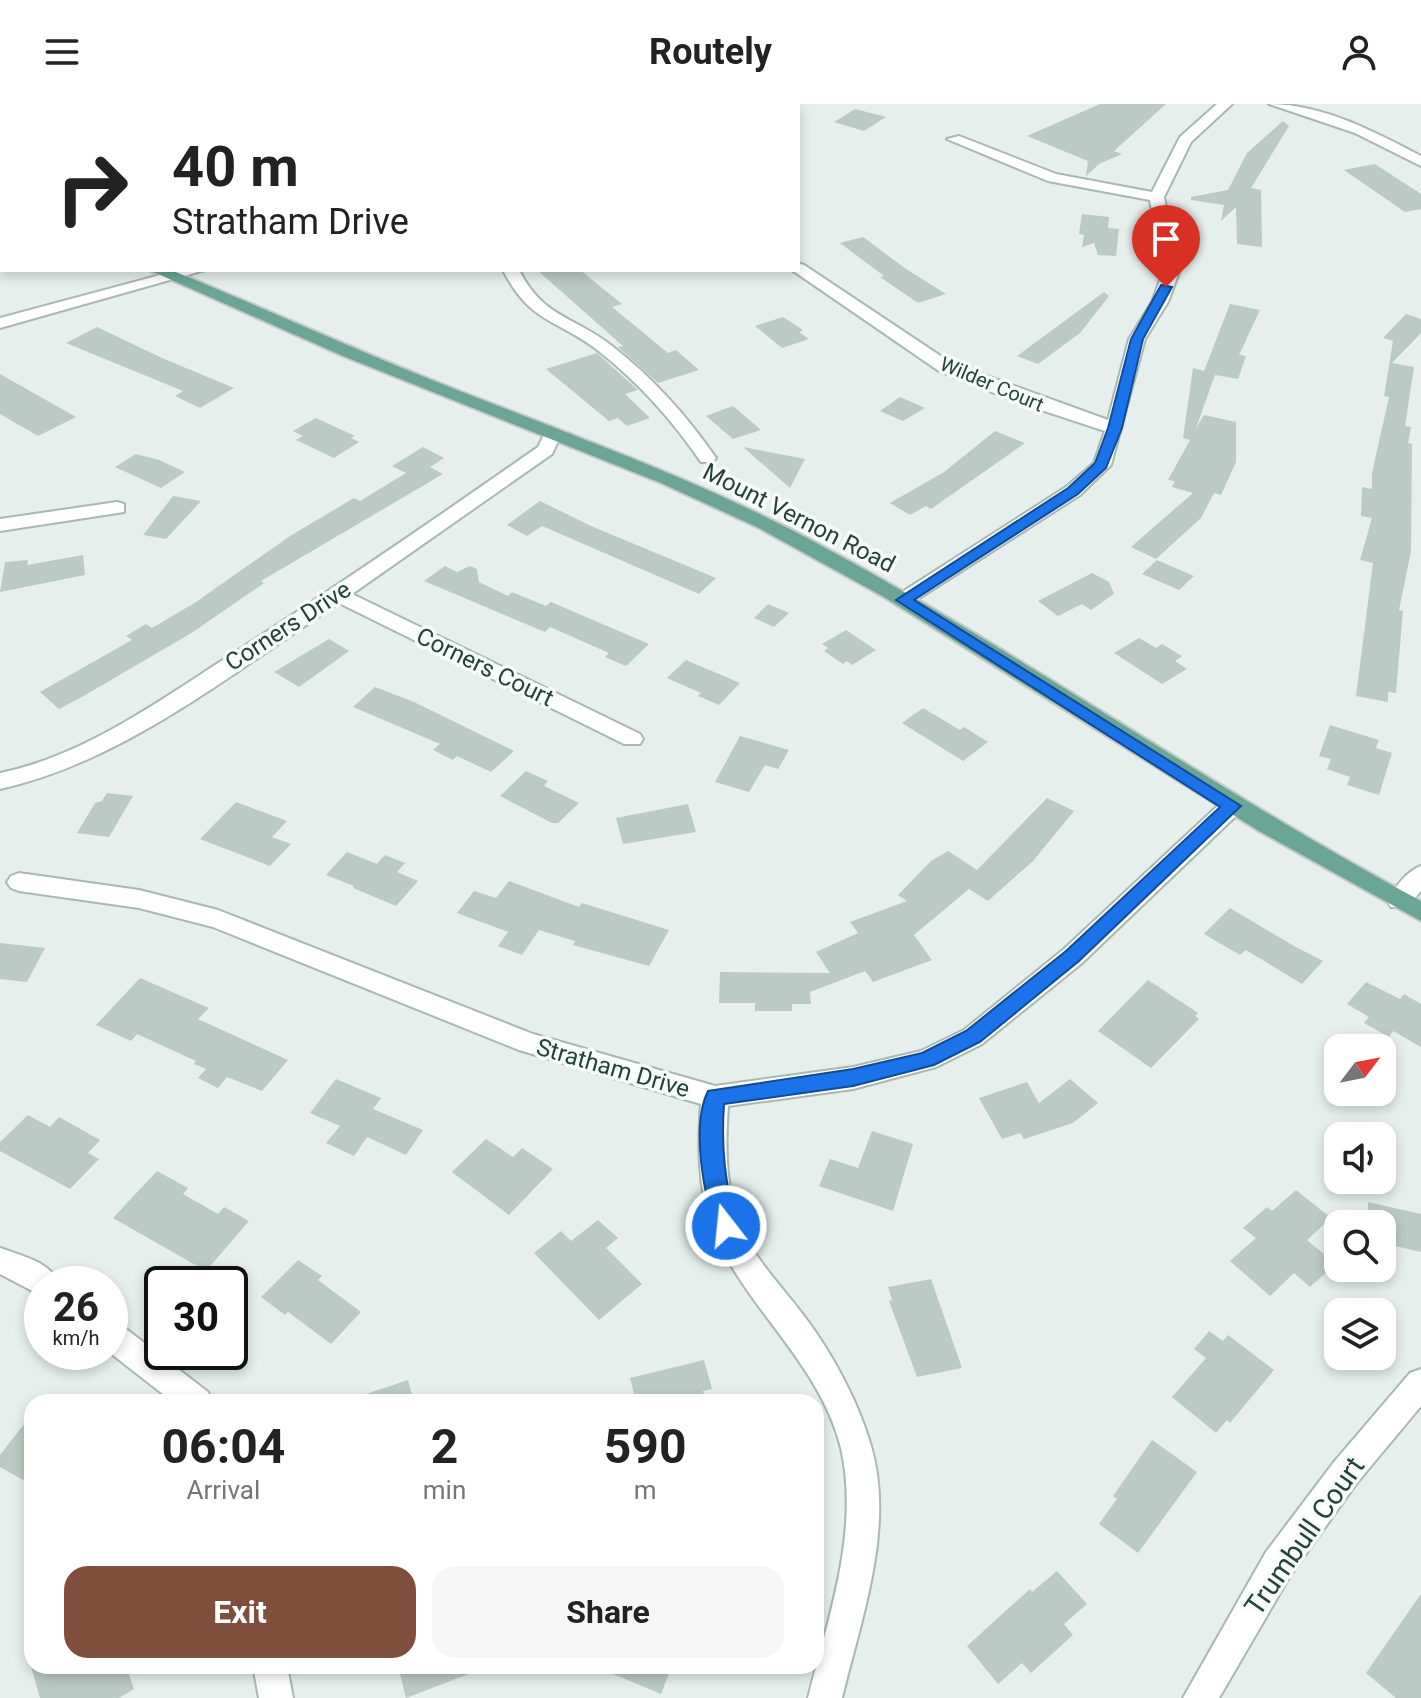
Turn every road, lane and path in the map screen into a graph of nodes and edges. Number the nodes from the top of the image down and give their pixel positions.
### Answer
1 (1225, 104) edge
2 (1276, 104) edge
3 (954, 139) dead end
4 (1421, 162) edge
5 (1157, 197) junction
6 (800, 269) edge
7 (162, 272) edge
8 (190, 272) edge
9 (512, 272) edge
10 (174, 277) junction
11 (0, 323) edge
12 (1115, 428) junction
13 (552, 435) junction
14 (707, 458) dead end
15 (117, 508) dead end
16 (0, 525) edge
17 (338, 595) junction
18 (903, 600) junction
19 (632, 739) dead end
20 (0, 781) edge
21 (1232, 806) junction
22 (1421, 875) edge
23 (19, 882) dead end
24 (1399, 901) junction
25 (1421, 912) edge
26 (715, 1097) junction
27 (0, 1261) edge
28 (24, 1270) edge
29 (128, 1349) edge
30 (1421, 1383) edge
31 (187, 1394) edge
32 (272, 1674) edge
33 (276, 1698) edge
34 (825, 1698) edge
35 (1200, 1698) edge

1 - 5 street
2 - 4 street
3 - 5 street
5 - 12 street
6 - 12 street, Wilder Court
7 - 10 main road, Mount Vernon Road
8 - 10 street
9 - 14 street
10 - 11 street
10 - 13 main road, Mount Vernon Road
12 - 18 street
13 - 17 street, Corners Drive
13 - 18 main road, Mount Vernon Road
15 - 16 street
17 - 19 street, Corners Court
17 - 20 street, Corners Drive
18 - 21 main road, Mount Vernon Road
21 - 24 main road, Mount Vernon Road
21 - 26 street, Stratham Drive
22 - 24 street
23 - 26 street, Stratham Drive
24 - 25 main road, Mount Vernon Road
26 - 34 street
27 - 28 street
29 - 31 street
30 - 35 street, Trumbull Court
32 - 33 street

